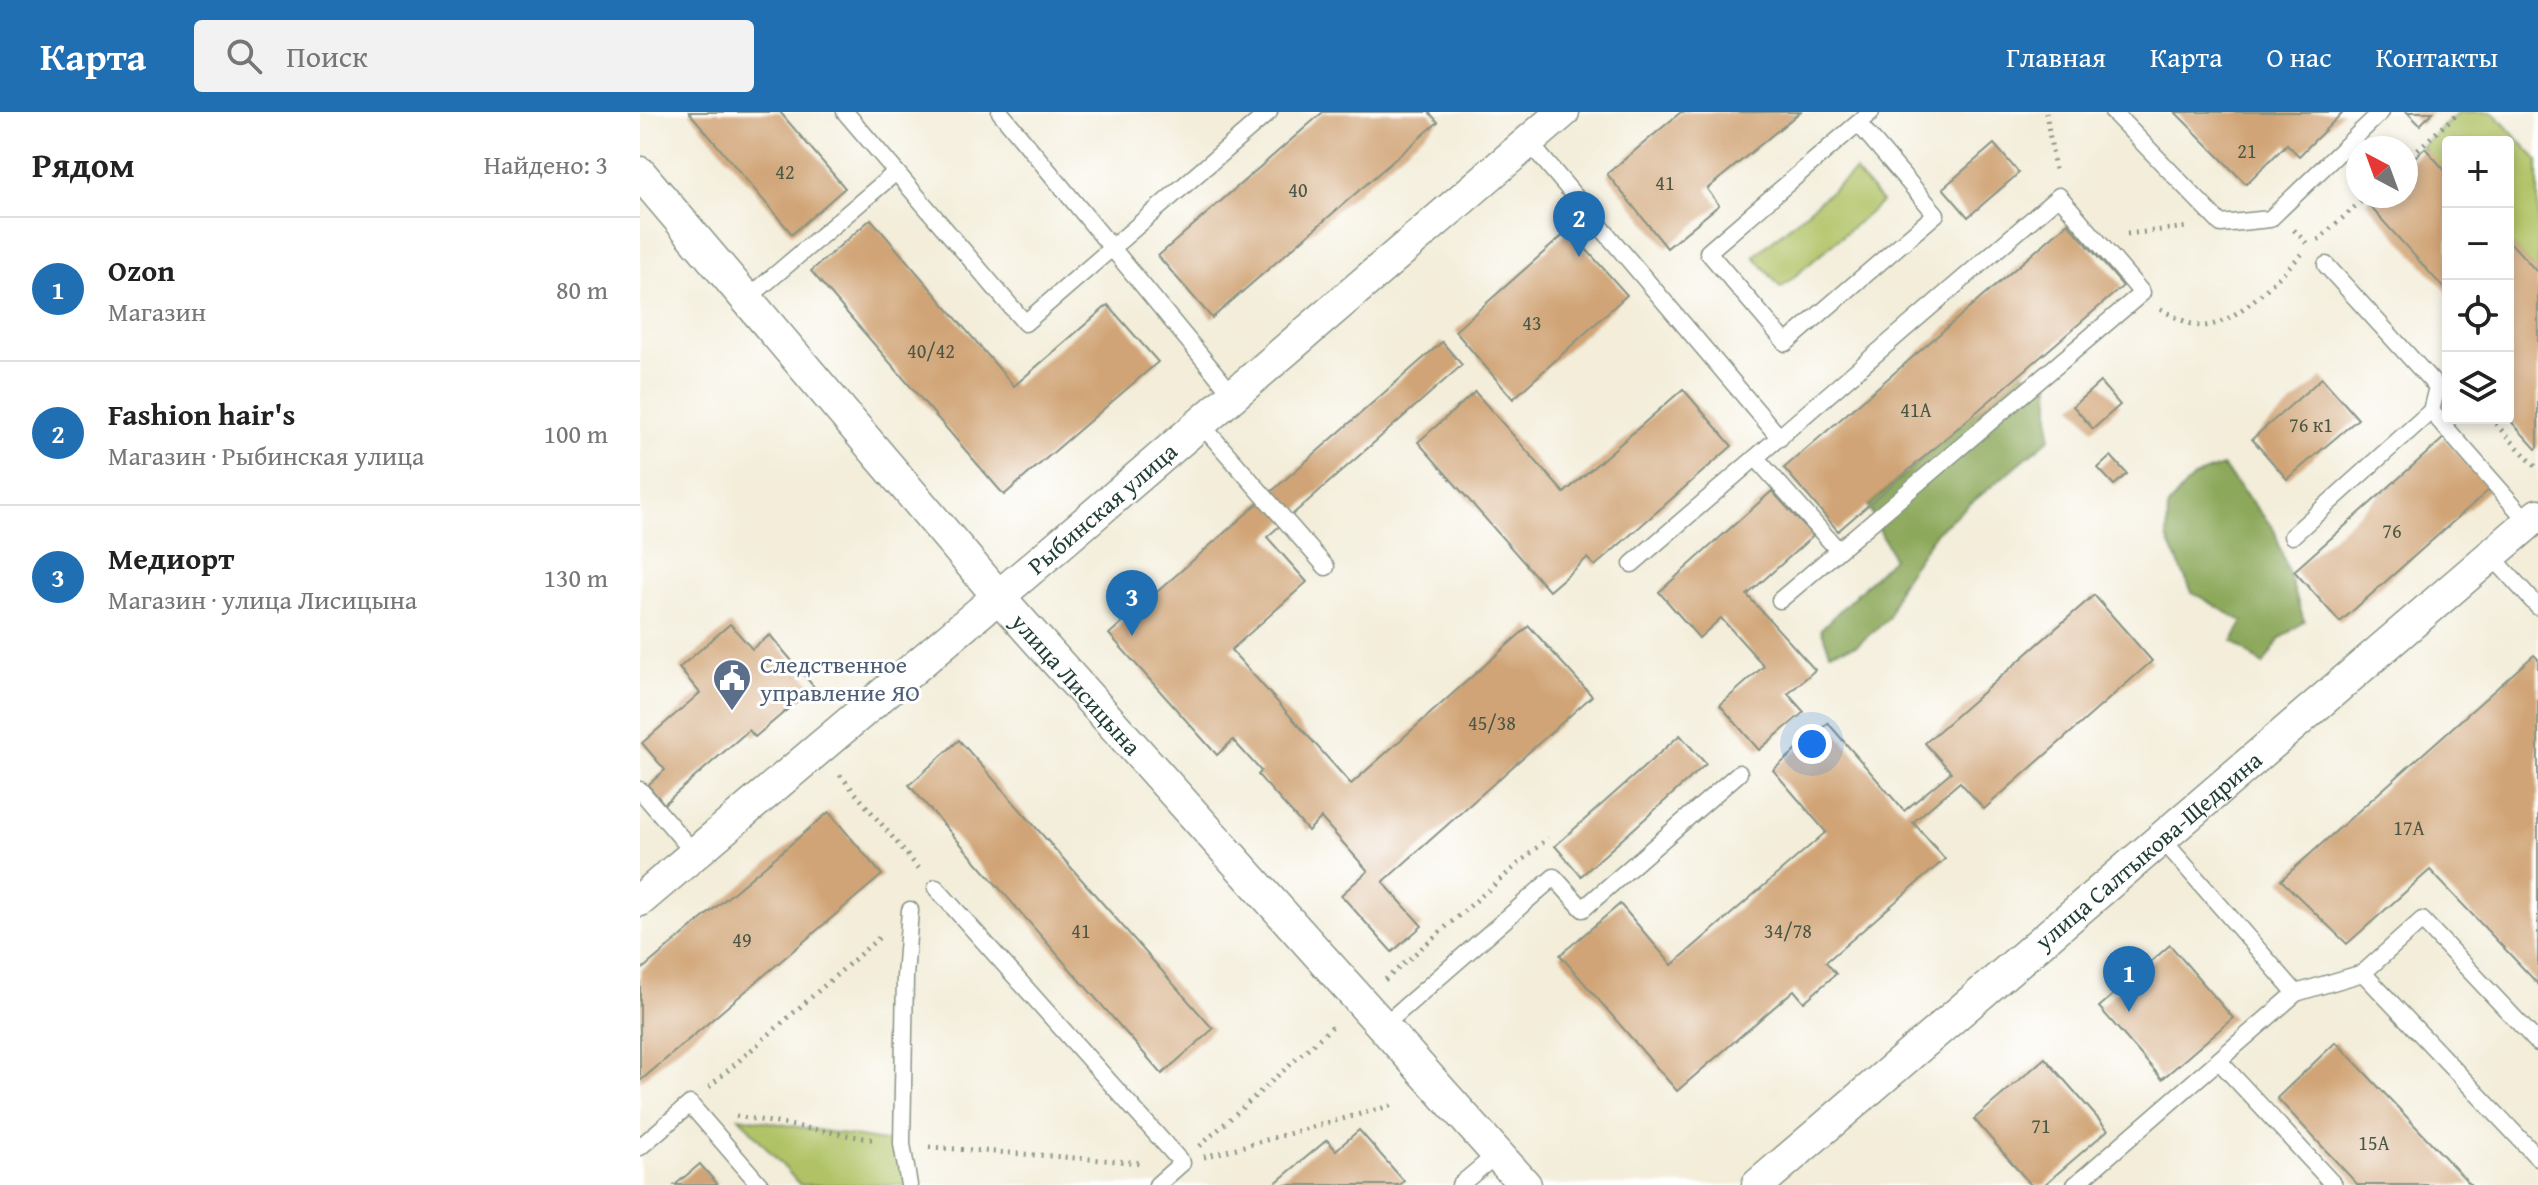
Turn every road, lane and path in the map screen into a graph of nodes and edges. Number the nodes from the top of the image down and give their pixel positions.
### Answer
1 (845, 112) edge
2 (1000, 112) edge
3 (1269, 112) edge
4 (1563, 112) edge
5 (2046, 112) edge
6 (2113, 112) edge
7 (2381, 112) edge
8 (2459, 112) edge
9 (1865, 117) edge
10 (1528, 141) junction
11 (2418, 149) edge
12 (896, 172) junction
13 (640, 173) edge
14 (2059, 196) junction
15 (2354, 208) edge
16 (2277, 211) junction
17 (2221, 224) junction
18 (2094, 237) junction
19 (2310, 247) junction
20 (1112, 248) junction
21 (2326, 265) joint
22 (2142, 293) junction
23 (747, 299) junction
24 (1233, 395) junction
25 (2431, 411) junction
26 (1201, 424) junction
27 (2496, 424) edge
28 (1780, 438) junction
29 (1756, 458) junction
30 (2538, 469) edge
31 (2534, 519) edge
32 (2292, 536) dead end
33 (1838, 550) junction
34 (2491, 555) junction
35 (1632, 564) dead end
36 (1326, 567) dead end
37 (999, 597) junction
38 (1780, 600) dead end
39 (2538, 607) edge
40 (1739, 773) dead end
41 (640, 790) edge
42 (2161, 838) junction
43 (695, 854) junction
44 (936, 888) dead end
45 (640, 900) edge
46 (910, 910) dead end
47 (2363, 973) junction
48 (2296, 993) junction
49 (1383, 1026) junction
50 (2538, 1043) edge
51 (2219, 1061) junction
52 (1393, 1105) dead end
53 (640, 1147) edge
54 (1497, 1154) junction
55 (2538, 1158) edge
56 (1182, 1163) junction
57 (1775, 1180) edge
58 (760, 1185) edge
59 (909, 1185) edge
60 (1157, 1185) edge
61 (1460, 1185) edge
62 (1525, 1185) edge
63 (2075, 1185) edge
64 (2334, 1185) edge

1 - 12 lane
2 - 20 lane
3 - 20 lane
4 - 10 street, Рыбинская улица
5 - 14 path
6 - 17 lane
7 - 16 lane
8 - 11 path
9 - 9 lane
10 - 24 street, Рыбинская улица
10 - 28 lane
12 - 20 lane
12 - 23 lane
13 - 23 street, улица Лисицына
14 - 18 lane
14 - 28 lane
15 - 19 path
16 - 17 lane
16 - 19 path
17 - 18 path
18 - 22 lane
19 - 21 path
19 - 22 path
20 - 24 lane
21 - 25 lane
22 - 33 lane
23 - 37 street, улица Лисицына
24 - 26 street, Рыбинская улица
25 - 31 lane
25 - 32 lane
26 - 36 lane
26 - 37 street, Рыбинская улица
27 - 30 path
28 - 29 lane
29 - 33 lane
29 - 35 lane
31 - 34 street, улица Салтыкова-Щедрина
33 - 38 lane
34 - 39 lane
34 - 42 street, улица Салтыкова-Щедрина
37 - 43 street, Рыбинская улица
37 - 49 street, улица Лисицына
40 - 49 lane
41 - 43 lane
42 - 48 lane
42 - 57 street, улица Салтыкова-Щедрина
43 - 45 street, Рыбинская улица
44 - 56 lane
46 - 59 lane
47 - 48 lane
47 - 50 lane
47 - 55 lane
48 - 51 lane
49 - 54 street, улица Лисицына
51 - 63 lane
51 - 64 lane
52 - 56 path
53 - 58 lane
54 - 61 lane
54 - 62 street, улица Лисицына
56 - 60 lane

